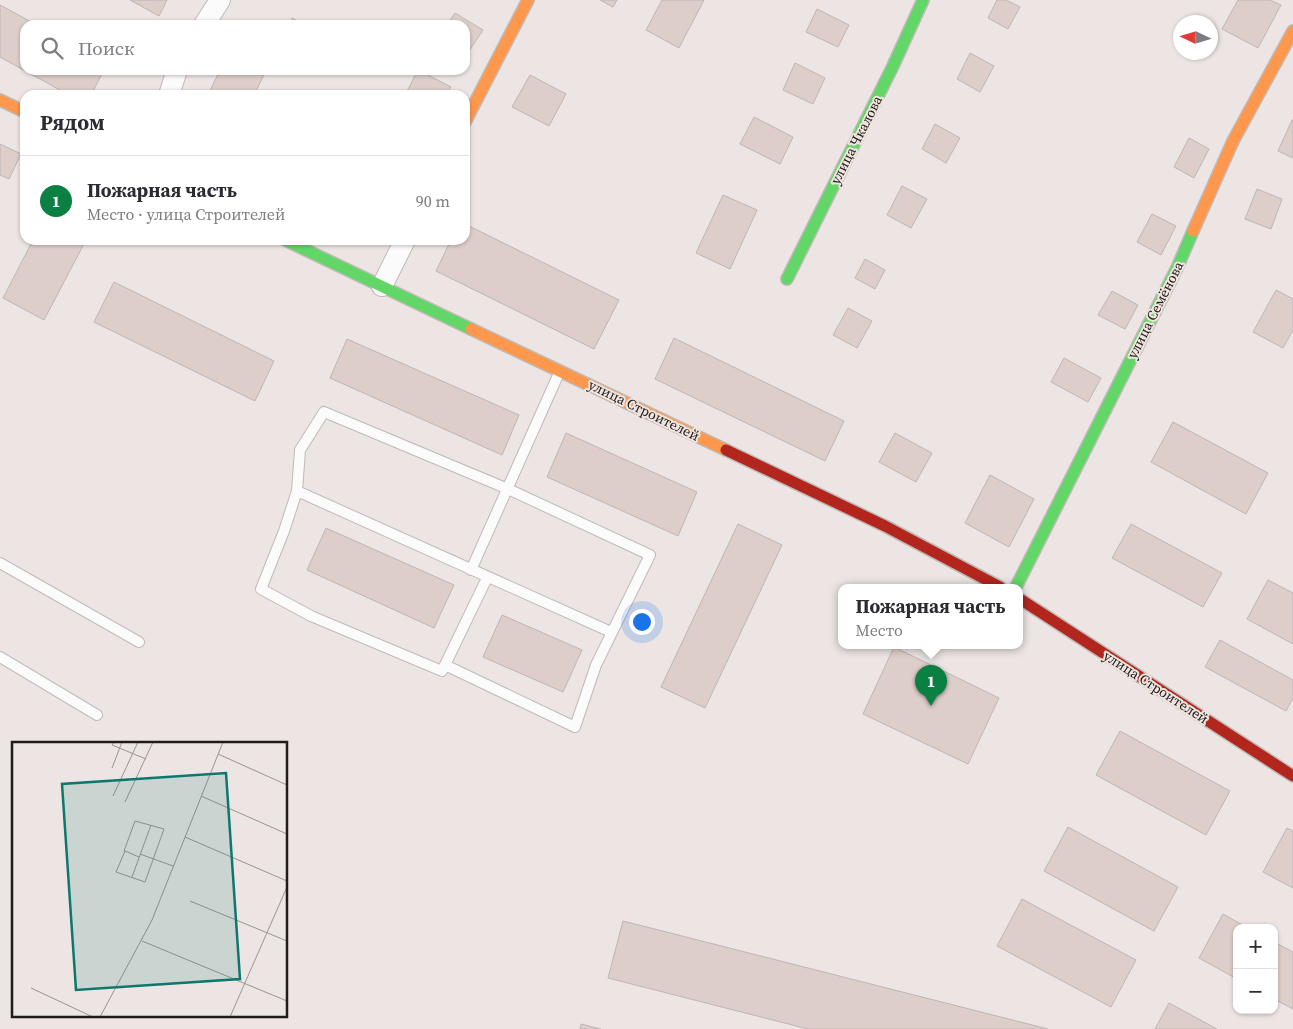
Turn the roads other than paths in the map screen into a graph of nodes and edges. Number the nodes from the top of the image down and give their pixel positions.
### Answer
1 (220, 0) edge
2 (528, 0) edge
3 (923, 0) edge
4 (207, 20) edge
5 (1293, 32) edge
6 (175, 75) edge
7 (171, 90) edge
8 (0, 100) edge
9 (20, 110) edge
10 (470, 112) edge
11 (296, 245) edge
12 (402, 245) edge
13 (787, 279) dead end
14 (382, 286) junction
15 (560, 370) junction
16 (508, 489) junction
17 (297, 491) junction
18 (0, 563) edge
19 (471, 570) junction
20 (487, 578) junction
21 (994, 584) edge
22 (1018, 584) edge
23 (1023, 601) edge
24 (611, 632) junction
25 (139, 642) dead end
26 (0, 656) edge
27 (445, 665) junction
28 (97, 715) dead end
29 (1293, 776) edge

1 - 4 street
2 - 10 street
3 - 13 street, улица Чкалова
5 - 22 street, улица Семёнова
6 - 7 street
8 - 9 street
11 - 14 street, улица Строителей
12 - 14 street
14 - 15 street, улица Строителей
15 - 16 lane
15 - 21 street, улица Строителей
16 - 17 lane
16 - 19 lane
16 - 24 lane
17 - 19 lane
17 - 27 lane
18 - 25 lane
19 - 20 lane
20 - 24 lane
20 - 27 lane
23 - 29 street, улица Строителей
24 - 27 lane
26 - 28 lane

